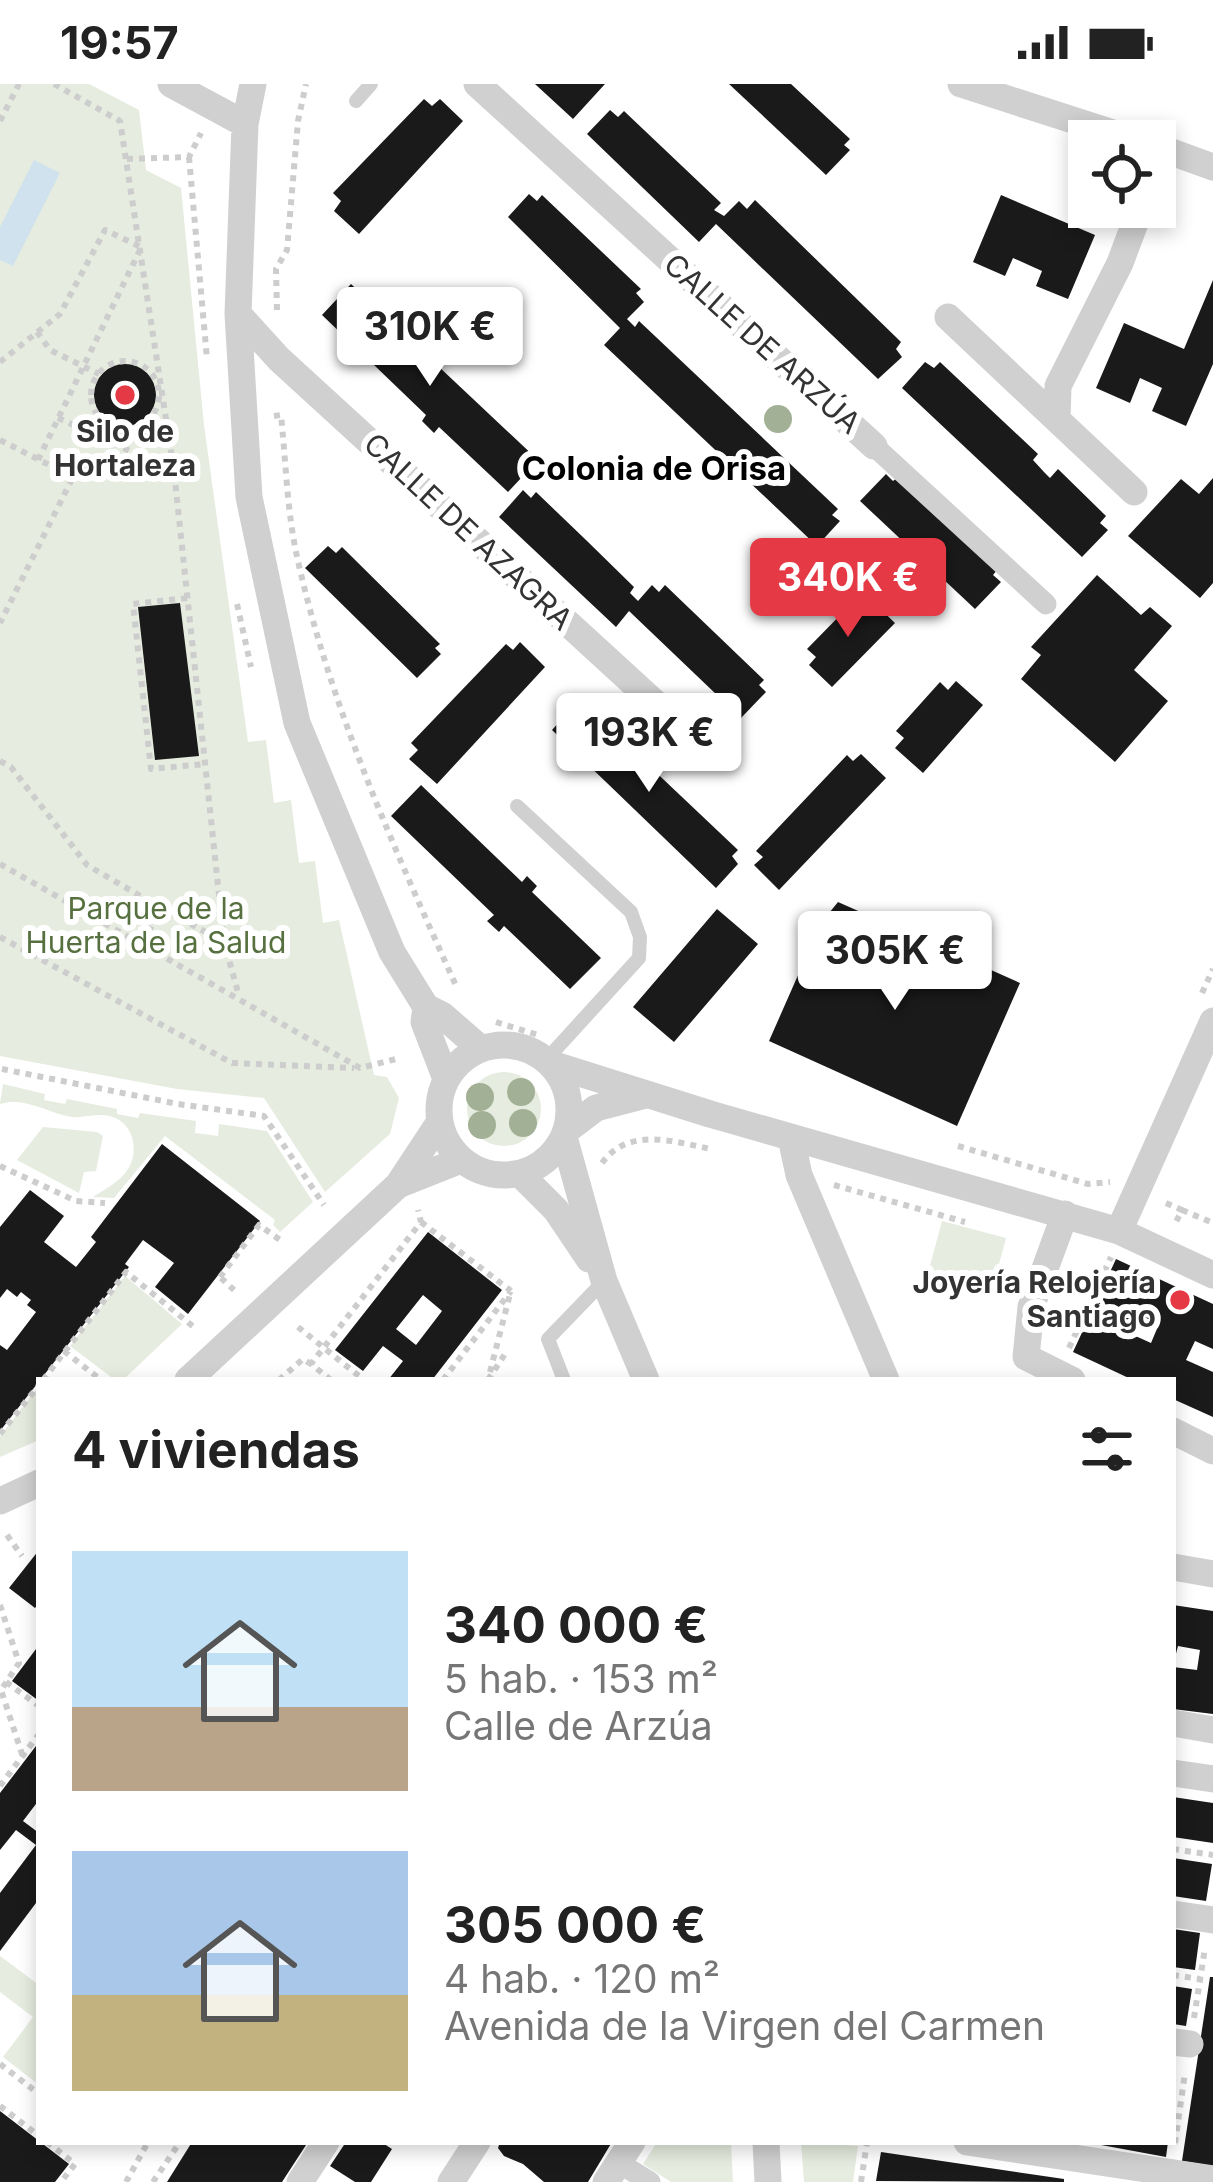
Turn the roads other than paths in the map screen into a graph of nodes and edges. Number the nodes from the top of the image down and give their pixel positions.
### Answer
1 (171, 84) edge
2 (371, 84) edge
3 (477, 84) edge
4 (961, 84) edge
5 (253, 97) edge
6 (356, 101) dead end
7 (1068, 122) edge
8 (1176, 157) edge
9 (1213, 167) edge
10 (1133, 228) edge
11 (238, 314) junction
12 (948, 317) dead end
13 (1057, 419) junction
14 (874, 446) joint
15 (1134, 492) dead end
16 (1046, 604) dead end
17 (702, 746) dead end
18 (517, 806) dead end
19 (426, 1007) junction
20 (1213, 1022) edge
21 (481, 1048) junction
22 (553, 1055) junction
23 (446, 1079) junction
24 (646, 1095) junction
25 (439, 1123) junction
26 (566, 1134) junction
27 (791, 1138) junction
28 (461, 1160) junction
29 (520, 1174) junction
30 (398, 1185) junction
31 (1065, 1214) junction
32 (1117, 1240) junction
33 (1213, 1275) edge
34 (604, 1281) junction
35 (1068, 1368) edge
36 (191, 1377) edge
37 (563, 1377) edge
38 (645, 1377) edge
39 (885, 1377) edge
40 (1176, 1432) edge
41 (1213, 1451) edge
42 (36, 1484) edge
43 (0, 1501) edge
44 (1176, 1568) edge
45 (1213, 1574) edge
46 (1176, 1724) edge
47 (1213, 1730) edge
48 (1176, 1773) edge
49 (1213, 1779) edge
50 (1176, 1914) edge
51 (1213, 1920) edge
52 (324, 2145) edge
53 (475, 2145) edge
54 (766, 2145) edge
55 (986, 2145) edge
56 (619, 2162) edge
57 (1213, 2180) edge
58 (768, 2181) edge
59 (300, 2182) edge
60 (451, 2182) edge
61 (650, 2182) edge

1 - 5 street
2 - 6 lane
3 - 14 street, CALLE DE ARZÚA
4 - 7 street
5 - 11 street
8 - 9 street
10 - 13 street
11 - 17 street, CALLE DE AZAGRA
11 - 19 street
12 - 13 street
13 - 15 street
14 - 16 street, CALLE DE ARZÚA
18 - 22 lane
19 - 21 street
19 - 23 street
20 - 32 street
21 - 22 street
21 - 23 street
22 - 24 street
22 - 26 street
23 - 25 street
24 - 26 street
24 - 27 street
25 - 28 street
25 - 30 street
26 - 29 street
26 - 34 street
27 - 31 street
27 - 39 street
28 - 29 street
28 - 30 street
29 - 34 street
30 - 36 street
31 - 32 street
31 - 35 street
32 - 33 street
34 - 37 lane
34 - 38 street
40 - 41 street
42 - 43 street
44 - 45 street
46 - 47 street
48 - 49 street
50 - 51 street
52 - 59 street
53 - 60 street
54 - 58 street
55 - 57 street
56 - 61 street

